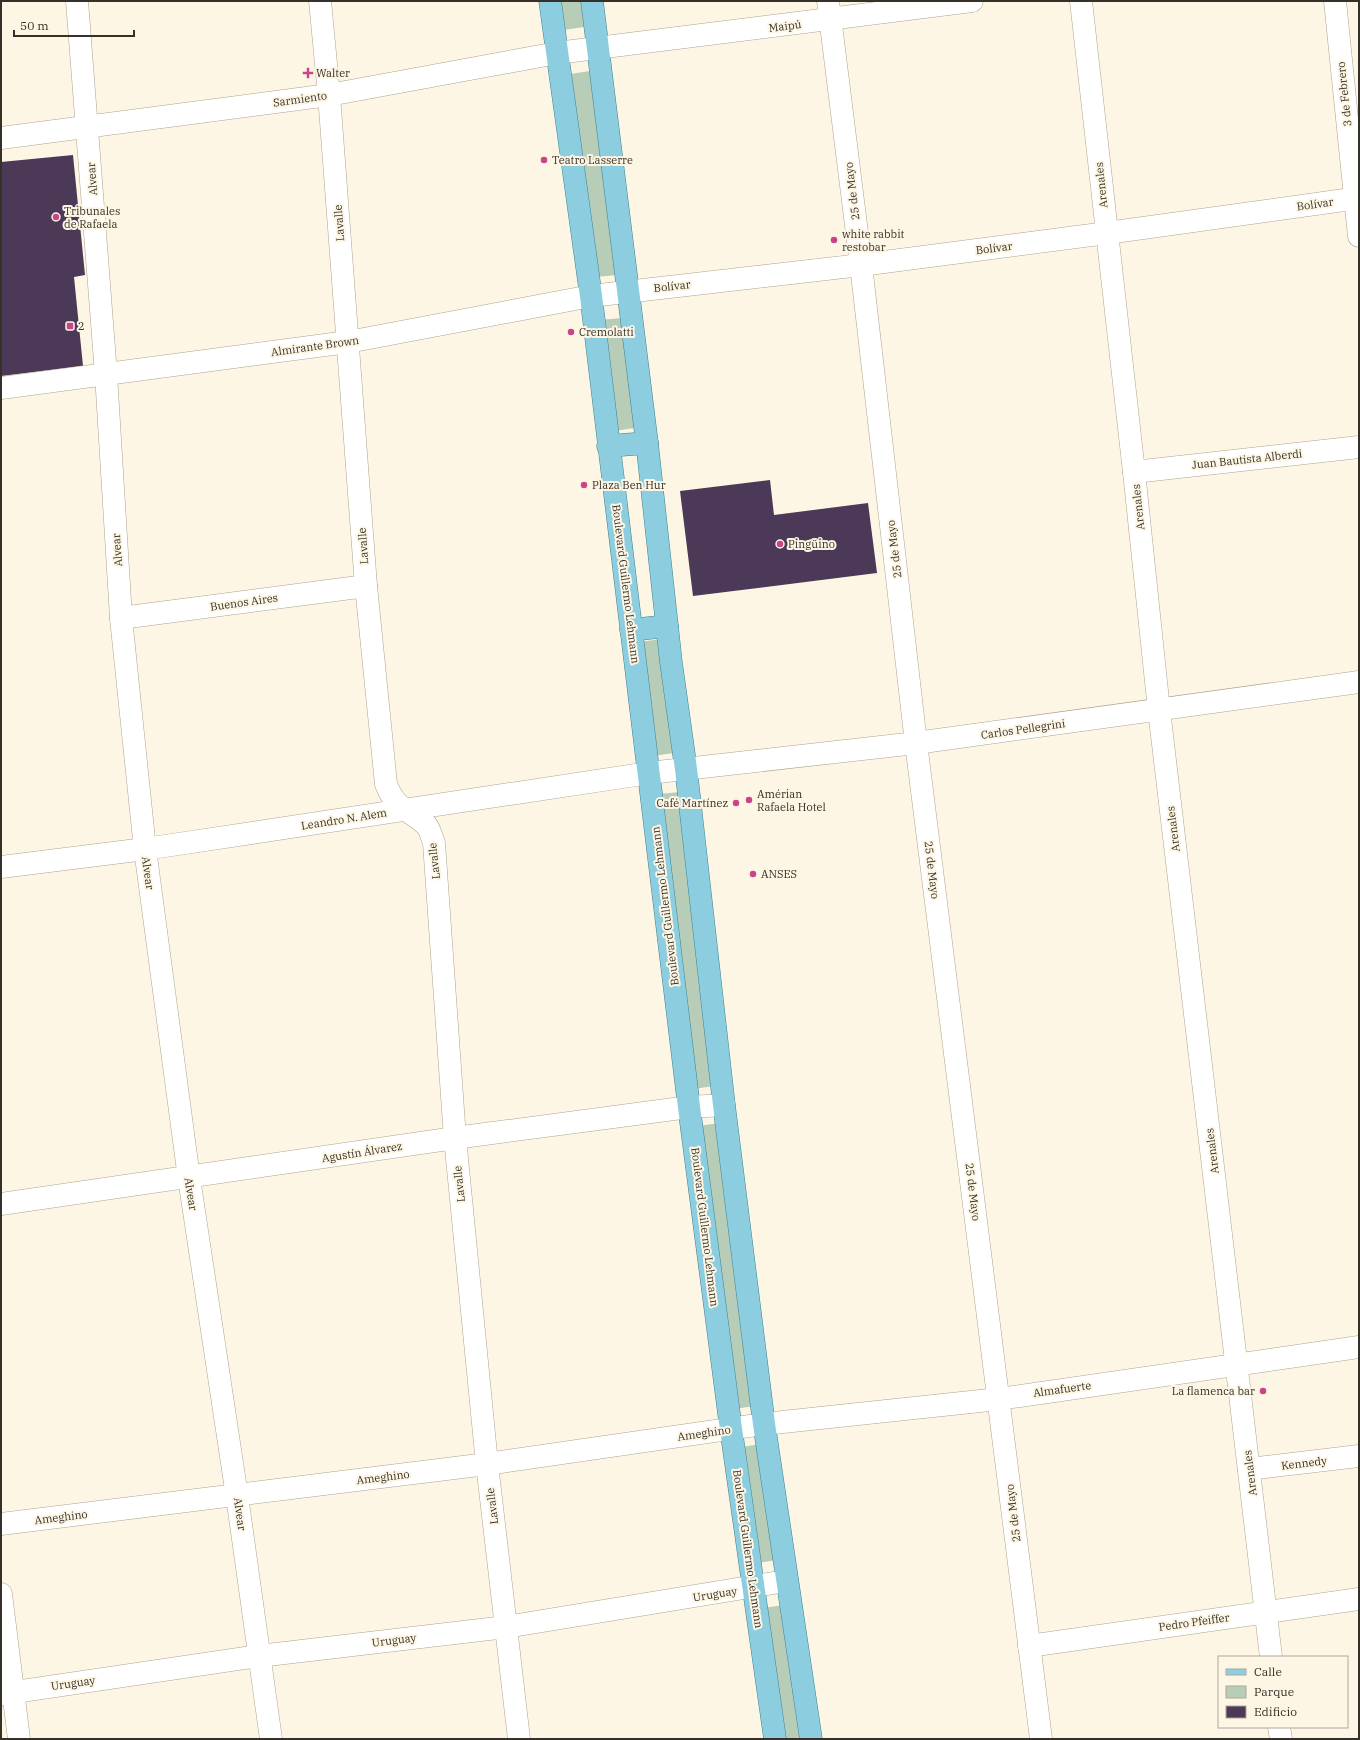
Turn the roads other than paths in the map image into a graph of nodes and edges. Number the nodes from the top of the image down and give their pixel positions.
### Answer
1 (77, 1) edge
2 (320, 1) edge
3 (550, 1) edge
4 (592, 1) edge
5 (972, 1) edge
6 (1081, 1) edge
7 (1335, 1) edge
8 (830, 11) edge
9 (598, 49) junction
10 (557, 53) junction
11 (329, 95) junction
12 (88, 127) junction
13 (1, 138) edge
14 (1357, 198) edge
15 (1107, 233) junction
16 (1359, 236) edge
17 (861, 265) junction
18 (628, 291) junction
19 (592, 296) junction
20 (348, 342) junction
21 (106, 374) junction
22 (1, 388) edge
23 (647, 443) junction
24 (608, 446) junction
25 (1359, 447) edge
26 (1134, 472) junction
27 (366, 586) junction
28 (122, 618) junction
29 (667, 626) junction
30 (631, 630) junction
31 (1359, 682) edge
32 (1159, 710) junction
33 (916, 743) junction
34 (686, 769) junction
35 (649, 773) junction
36 (404, 810) junction
37 (144, 849) junction
38 (1, 868) edge
39 (724, 1105) junction
40 (689, 1107) junction
41 (455, 1138) junction
42 (189, 1178) junction
43 (1, 1204) edge
44 (1359, 1346) edge
45 (1237, 1363) junction
46 (999, 1399) junction
47 (764, 1424) junction
48 (731, 1429) junction
49 (1359, 1456) edge
50 (487, 1464) junction
51 (1249, 1469) junction
52 (238, 1496) junction
53 (1, 1524) edge
54 (786, 1582) junction
55 (754, 1588) junction
56 (1, 1594) edge
57 (1359, 1599) edge
58 (1266, 1612) junction
59 (506, 1627) junction
60 (1029, 1646) junction
61 (259, 1656) junction
62 (1271, 1656) edge
63 (7, 1693) edge
64 (1280, 1728) edge
65 (19, 1739) edge
66 (271, 1739) edge
67 (519, 1739) edge
68 (775, 1739) edge
69 (811, 1739) edge
70 (1041, 1739) edge
71 (1281, 1739) edge

1 - 12 street, Alvear
2 - 11 street, Lavalle
3 - 10 main road, Boulevard Guillermo Lehmann
4 - 9 main road
5 - 8 street, Maipú
6 - 15 street, Arenales
7 - 14 street, 3 de Febrero
8 - 9 street, Maipú
8 - 17 street, 25 de Mayo
9 - 10 street, Sarmiento
9 - 18 main road
10 - 11 street, Sarmiento
10 - 19 main road, Boulevard Guillermo Lehmann
11 - 12 street, Sarmiento
11 - 20 street, Lavalle
12 - 13 street, Sarmiento
12 - 21 street, Alvear
14 - 15 street, Bolívar
14 - 16 street, 3 de Febrero
15 - 17 street, Bolívar
15 - 26 street, Arenales
17 - 18 street, Bolívar
17 - 33 street, 25 de Mayo
18 - 19 street, Almirante Brown
18 - 23 main road
19 - 20 street, Almirante Brown
19 - 24 main road, Boulevard Guillermo Lehmann
20 - 21 street, Almirante Brown
20 - 27 street, Lavalle
21 - 22 street, Almirante Brown
21 - 28 street, Alvear
23 - 24 main road
23 - 29 main road
24 - 30 main road, Boulevard Guillermo Lehmann
25 - 26 street, Juan Bautista Alberdi
26 - 32 street, Arenales
27 - 28 street, Buenos Aires
27 - 36 street, Lavalle
28 - 37 street, Alvear
29 - 30 main road
29 - 34 main road
30 - 35 main road, Boulevard Guillermo Lehmann
31 - 32 street, Carlos Pellegrini
32 - 33 street, Carlos Pellegrini
32 - 45 street, Arenales
33 - 34 street, Carlos Pellegrini
33 - 46 street, 25 de Mayo
34 - 35 street, Leandro N. Alem
34 - 39 main road
35 - 36 street, Leandro N. Alem
35 - 40 main road, Boulevard Guillermo Lehmann
36 - 37 street, Leandro N. Alem
36 - 41 street, Lavalle
37 - 38 street, Leandro N. Alem
37 - 42 street, Alvear
39 - 40 street, Agustín Álvarez
39 - 47 main road
40 - 41 street, Agustín Álvarez
40 - 48 main road, Boulevard Guillermo Lehmann
41 - 42 street, Agustín Álvarez
41 - 50 street, Lavalle
42 - 43 street, Agustín Álvarez
42 - 52 street, Alvear
44 - 45 street, Almafuerte
45 - 46 street, Almafuerte
45 - 51 street, Arenales
46 - 47 street, Almafuerte
46 - 60 street, 25 de Mayo
47 - 48 street, Ameghino
47 - 54 main road
48 - 50 street, Ameghino
48 - 55 main road, Boulevard Guillermo Lehmann
49 - 51 street, Kennedy
50 - 52 street, Ameghino
50 - 59 street, Lavalle
51 - 58 street, Arenales
52 - 53 street, Ameghino
52 - 61 street, Alvear
54 - 55 street, Uruguay
54 - 69 main road
55 - 59 street, Uruguay
55 - 68 main road, Boulevard Guillermo Lehmann
56 - 63 street
57 - 58 street, Pedro Pfeiffer
58 - 60 street, Pedro Pfeiffer
58 - 62 street, Arenales
59 - 61 street, Uruguay
59 - 67 street, Lavalle
60 - 70 street, 25 de Mayo
61 - 63 street, Uruguay
61 - 66 street, Alvear
63 - 65 street
64 - 71 street

